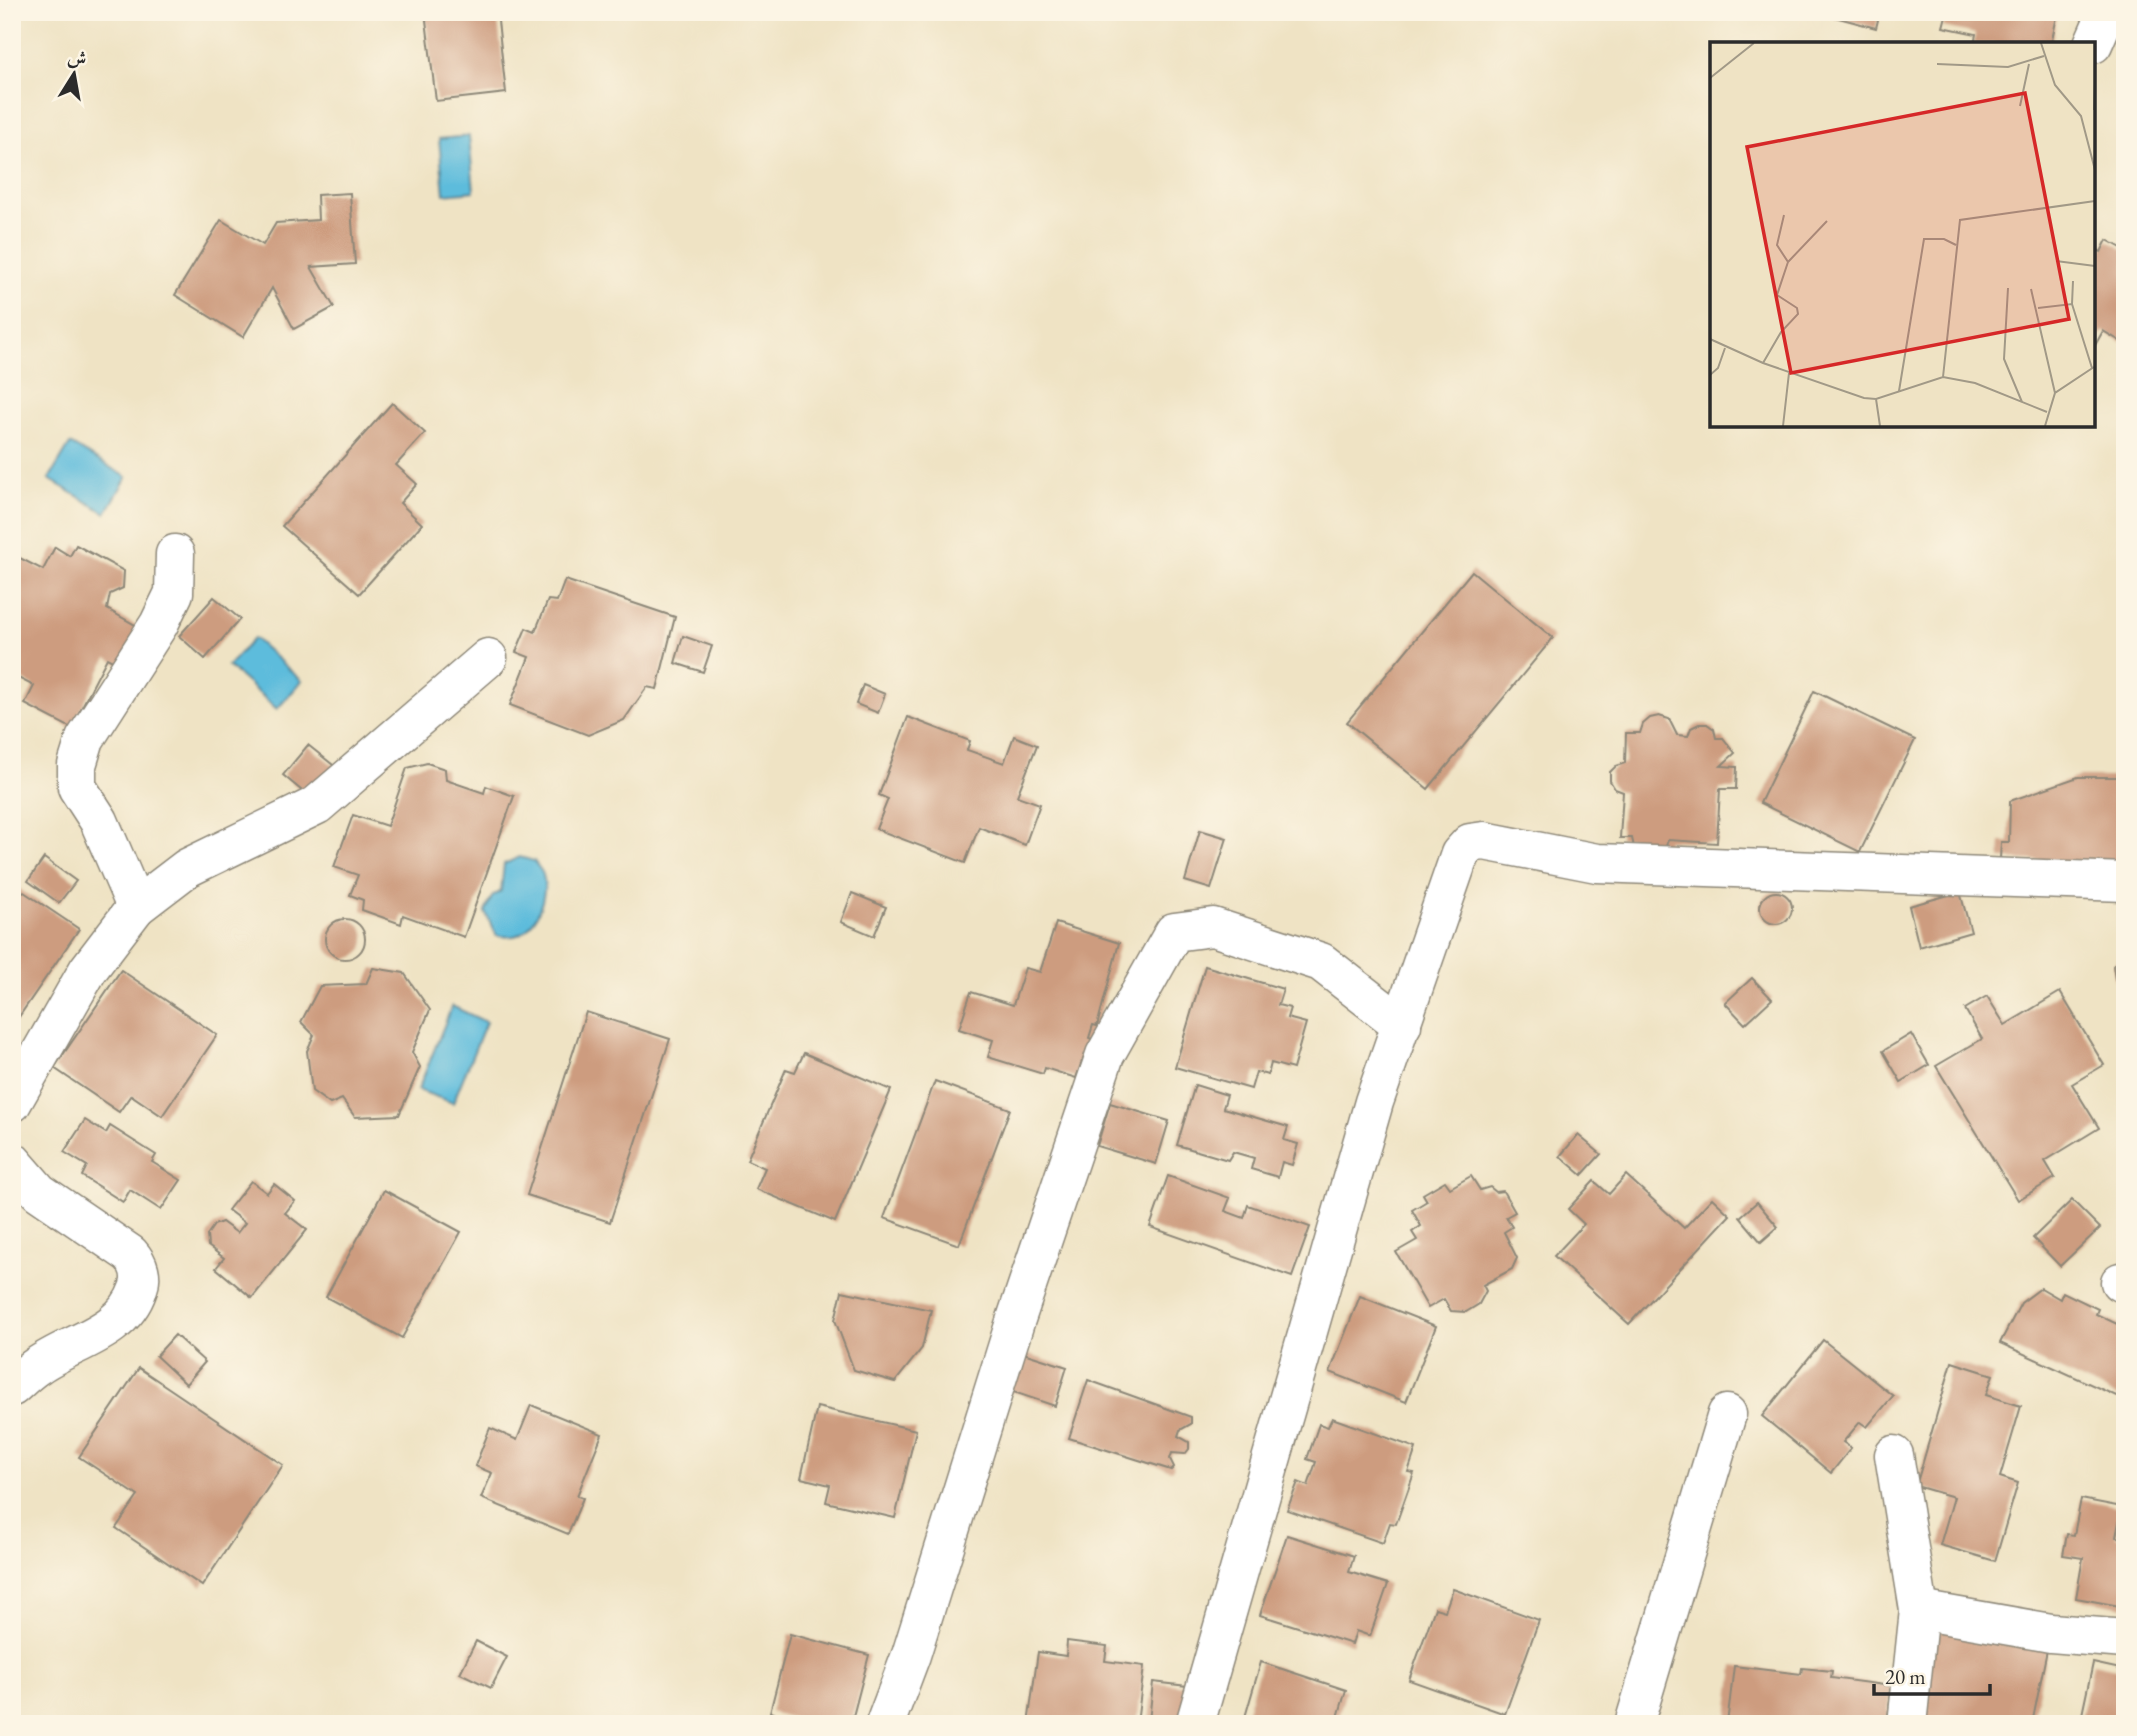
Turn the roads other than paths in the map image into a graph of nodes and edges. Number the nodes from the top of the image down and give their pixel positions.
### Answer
1 (2107, 12) edge
2 (2094, 42) edge
3 (175, 554) dead end
4 (488, 658) dead end
5 (2125, 883) edge
6 (136, 907) junction
7 (1402, 1025) junction
8 (12, 1103) edge
9 (12, 1161) edge
10 (12, 1387) edge
11 (1727, 1414) dead end
12 (1894, 1455) dead end
13 (1919, 1610) junction
14 (2125, 1639) edge
15 (885, 1724) edge
16 (1195, 1724) edge
17 (1634, 1724) edge
18 (1907, 1724) edge

1 - 2 street
3 - 6 street
4 - 6 street
5 - 7 street
6 - 8 street
7 - 15 street
7 - 16 street
9 - 10 street
11 - 17 street
12 - 13 street
13 - 14 street
13 - 18 street

